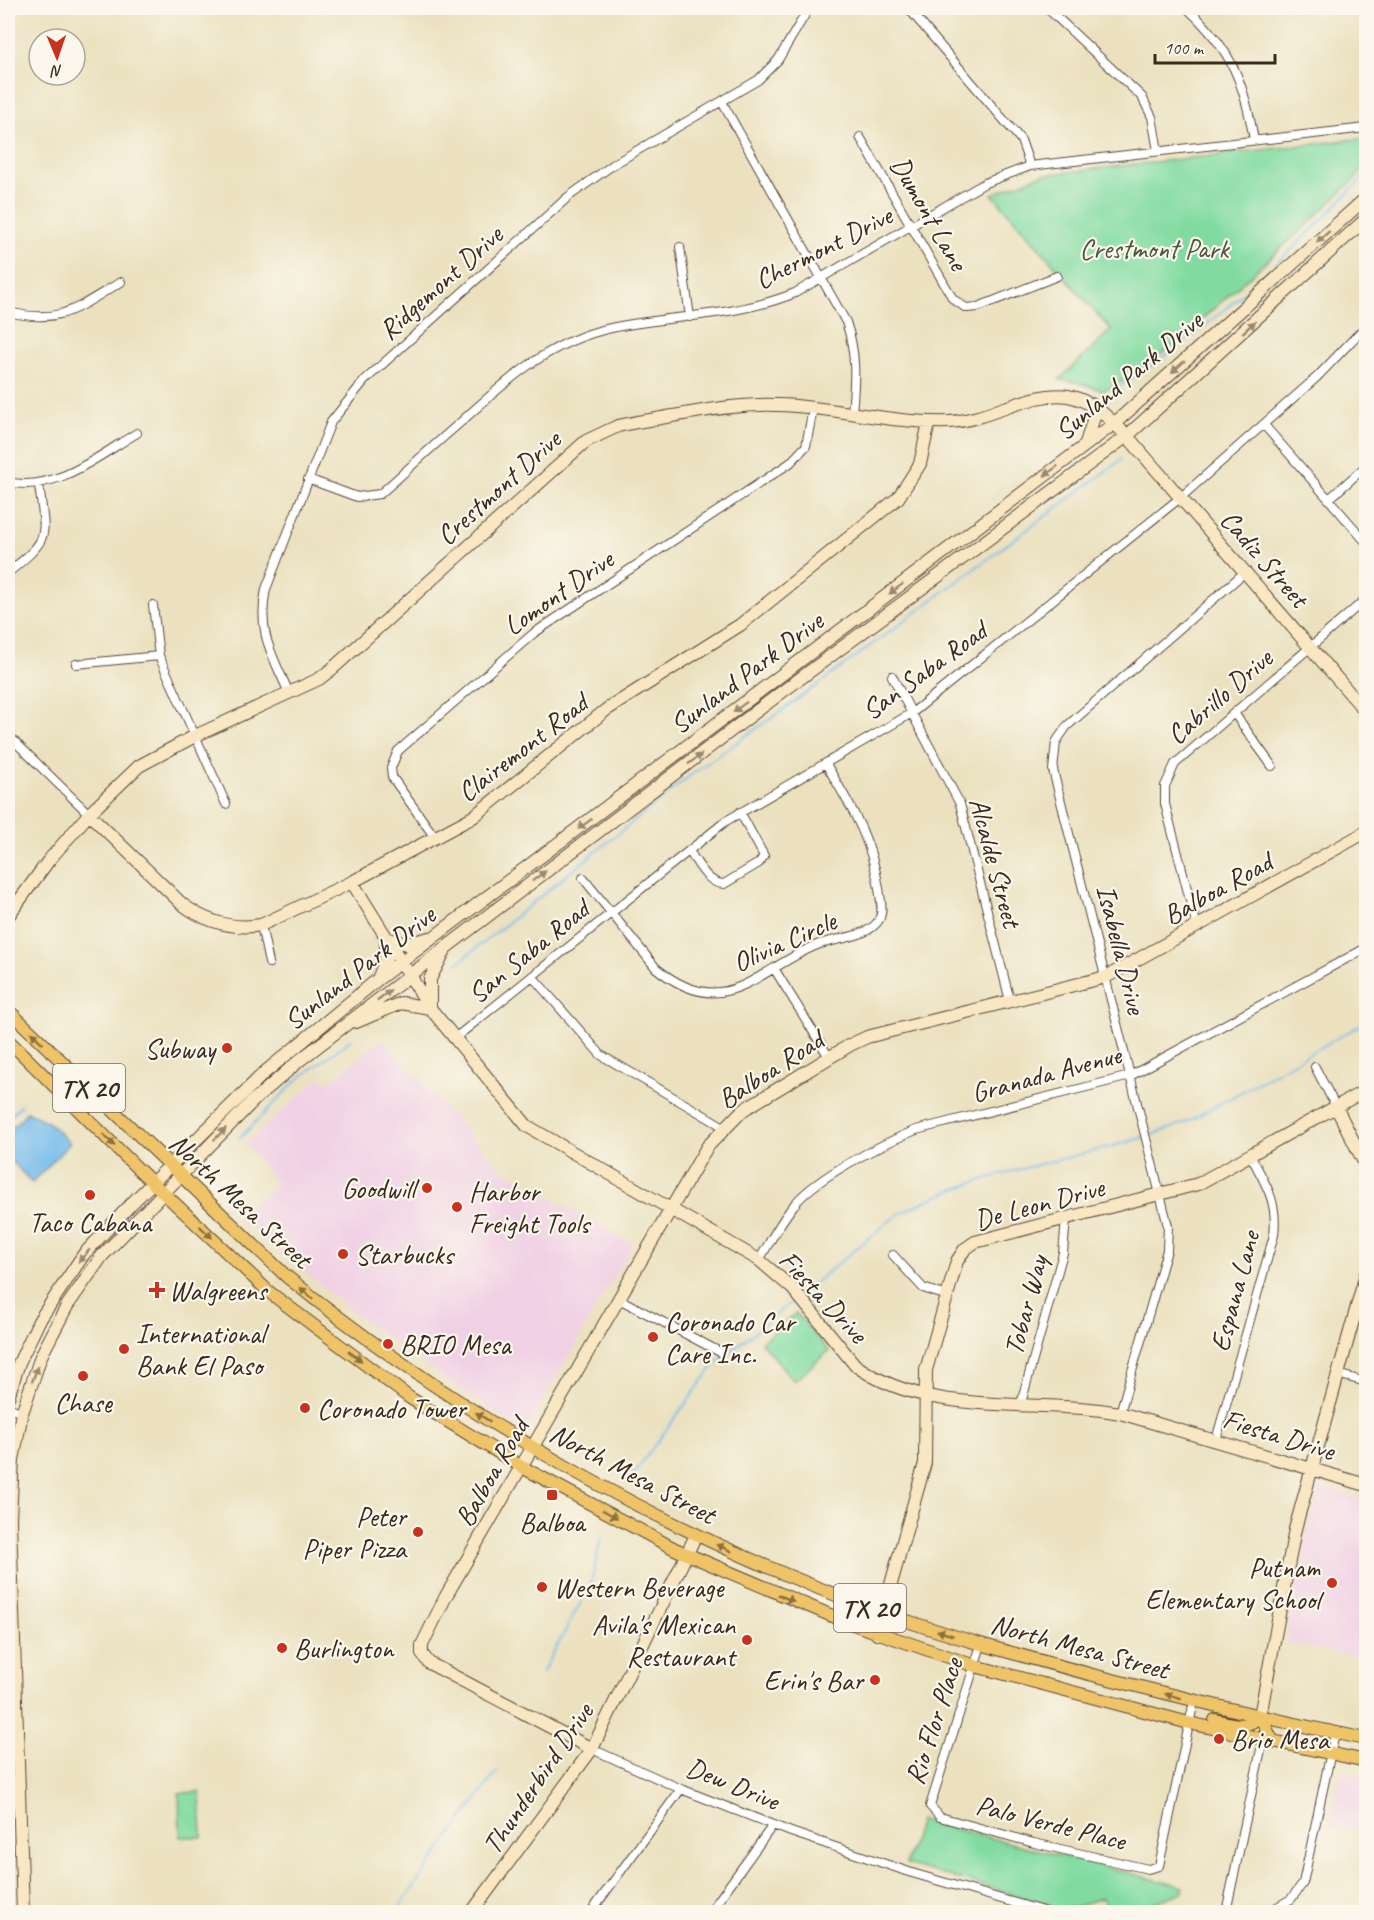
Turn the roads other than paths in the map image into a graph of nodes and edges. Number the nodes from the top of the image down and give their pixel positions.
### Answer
1 (809, 8) edge
2 (908, 8) edge
3 (928, 8) edge
4 (1047, 8) edge
5 (1187, 8) edge
6 (916, 17) junction
7 (722, 102) junction
8 (1366, 128) edge
9 (860, 137) dead end
10 (1254, 140) junction
11 (1158, 151) junction
12 (1030, 166) junction
13 (1366, 198) edge
14 (1366, 219) edge
15 (911, 226) junction
16 (680, 247) dead end
17 (1057, 276) dead end
18 (822, 278) junction
19 (121, 282) dead end
20 (8, 312) edge
21 (690, 317) junction
22 (1366, 326) edge
23 (1091, 404) junction
24 (813, 408) junction
25 (852, 413) junction
26 (929, 422) junction
27 (1115, 423) junction
28 (1264, 425) junction
29 (137, 433) dead end
30 (1127, 435) junction
31 (1085, 446) junction
32 (1366, 466) edge
33 (308, 479) junction
34 (8, 482) edge
35 (39, 485) junction
36 (1180, 498) junction
37 (1329, 499) junction
38 (1366, 542) edge
39 (1245, 572) junction
40 (8, 573) edge
41 (1366, 599) edge
42 (153, 605) dead end
43 (1310, 647) junction
44 (159, 656) junction
45 (76, 664) dead end
46 (892, 676) dead end
47 (289, 693) junction
48 (1366, 712) edge
49 (912, 713) junction
50 (1234, 713) junction
51 (8, 735) edge
52 (195, 736) junction
53 (826, 764) junction
54 (1272, 766) dead end
55 (226, 804) dead end
56 (740, 812) junction
57 (89, 814) junction
58 (1366, 832) edge
59 (436, 839) junction
60 (689, 851) junction
61 (583, 878) dead end
62 (352, 882) junction
63 (610, 914) junction
64 (8, 916) edge
65 (261, 925) junction
66 (1197, 927) junction
67 (437, 936) junction
68 (386, 938) junction
69 (448, 946) junction
70 (1366, 948) edge
71 (269, 963) dead end
72 (402, 963) junction
73 (775, 970) junction
74 (409, 975) junction
75 (532, 976) junction
76 (1106, 977) junction
77 (377, 980) junction
78 (1010, 1001) junction
79 (430, 1008) junction
80 (8, 1010) edge
81 (340, 1029) junction
82 (455, 1038) junction
83 (8, 1040) edge
84 (829, 1057) junction
85 (1315, 1067) dead end
86 (264, 1073) junction
87 (1130, 1076) junction
88 (273, 1083) junction
89 (1366, 1090) edge
90 (1336, 1107) junction
91 (724, 1127) junction
92 (1251, 1156) junction
93 (1366, 1166) edge
94 (169, 1167) junction
95 (179, 1176) junction
96 (153, 1183) junction
97 (163, 1192) junction
98 (1161, 1195) junction
99 (670, 1209) junction
100 (1066, 1219) junction
101 (892, 1255) dead end
102 (759, 1260) junction
103 (286, 1276) junction
104 (1366, 1277) edge
105 (269, 1292) junction
106 (947, 1296) junction
107 (52, 1298) junction
108 (619, 1299) junction
109 (67, 1305) junction
110 (720, 1352) dead end
111 (1338, 1374) junction
112 (425, 1380) junction
113 (1366, 1382) edge
114 (925, 1396) junction
115 (8, 1397) edge
116 (411, 1398) junction
117 (1021, 1403) junction
118 (8, 1407) edge
119 (22, 1413) junction
120 (1120, 1413) junction
121 (1216, 1440) junction
122 (533, 1448) junction
123 (522, 1467) junction
124 (1310, 1468) junction
125 (1366, 1485) edge
126 (696, 1535) junction
127 (688, 1556) junction
128 (10, 1608) edge
129 (884, 1613) junction
130 (877, 1634) junction
131 (981, 1645) junction
132 (422, 1654) joint
133 (975, 1666) junction
134 (1194, 1701) junction
135 (1260, 1716) junction
136 (1194, 1724) junction
137 (1335, 1733) junction
138 (1366, 1739) edge
139 (1268, 1741) junction
140 (12, 1743) edge
141 (592, 1749) junction
142 (1330, 1754) junction
143 (1366, 1761) edge
144 (681, 1789) junction
145 (932, 1811) joint
146 (773, 1826) junction
147 (23, 1912) edge
148 (472, 1912) edge
149 (591, 1912) edge
150 (710, 1912) edge
151 (1046, 1912) edge
152 (1226, 1912) edge
153 (1268, 1912) edge

1 - 7 street, Ridgemont Drive
2 - 6 street
3 - 6 street
4 - 11 street
5 - 10 street
6 - 12 street
7 - 18 street
7 - 33 street, Ridgemont Drive
8 - 10 street, Chermont Drive
9 - 15 street, Dumont Lane
10 - 11 street, Chermont Drive
11 - 12 street, Chermont Drive
12 - 15 street, Chermont Drive
13 -> 27 street, Sunland Park Drive
30 -> 14 street, Sunland Park Drive
15 - 17 street, Dumont Lane
15 - 18 street, Chermont Drive
16 - 21 street
18 - 21 street, Chermont Drive
18 - 25 street
19 - 20 street
21 - 33 street, Chermont Drive
22 - 28 street, San Saba Road
23 - 26 street, Crestmont Drive
23 - 27 street, Crestmont Drive
23 - 31 street
24 - 25 street, Crestmont Drive
24 - 47 street, Crestmont Drive
24 - 59 street, Lomont Drive
25 - 26 street, Crestmont Drive
26 - 59 street, Clairemont Road
27 - 30 street, Crestmont Drive
27 - 31 street, Sunland Park Drive
28 - 36 street, San Saba Road
28 - 37 street
29 - 35 street
30 - 36 street, Cadiz Street
69 -> 30 street, Sunland Park Drive
31 -> 67 street, Sunland Park Drive
32 - 37 street
33 - 47 street, Ridgemont Drive
34 - 35 street
35 - 40 street
36 - 39 street, Cadiz Street
36 - 49 street, San Saba Road
37 - 38 street
39 - 43 street, Cadiz Street
39 - 76 street, Isabella Drive
41 - 43 street, Cabrillo Drive
42 - 44 street
43 - 48 street, Cadiz Street
43 - 50 street, Cabrillo Drive
44 - 45 street
44 - 52 street
46 - 49 street, Alcalde Street
47 - 52 street, Crestmont Drive
49 - 53 street, San Saba Road
49 - 78 street, Alcalde Street
50 - 54 street
50 - 66 street, Cabrillo Drive
51 - 57 street
52 - 55 street
52 - 57 street, Crestmont Drive
53 - 56 street, San Saba Road
53 - 73 street, Olivia Circle
56 - 60 street, San Saba Road
56 - 60 street
57 - 64 street, Crestmont Drive
57 - 65 street, Clairemont Road
58 - 66 street, Balboa Road
59 - 62 street, Clairemont Road
60 - 63 street, San Saba Road
61 - 63 street, Olivia Circle
62 - 65 street, Clairemont Road
62 - 68 street, Fiesta Drive
63 - 73 street, Olivia Circle
63 - 75 street, San Saba Road
65 - 71 street
66 - 76 street, Balboa Road
67 - 68 street
67 - 72 street, Sunland Park Drive
68 - 72 street, Fiesta Drive
68 - 77 street
69 - 74 street, Sunland Park Drive
69 - 79 street
70 - 87 street, Granada Avenue
72 - 74 street, Fiesta Drive
72 - 77 street, Sunland Park Drive
73 - 84 street
74 - 79 street, Fiesta Drive
81 -> 74 street, Sunland Park Drive
75 - 82 street, San Saba Road
75 - 91 street
76 - 78 street, Balboa Road
76 - 87 street, Isabella Drive
77 - 86 street, Sunland Park Drive
78 - 84 street, Balboa Road
79 - 81 street
79 - 82 street, Fiesta Drive
94 -> 80 main road, North Mesa Street / TX 20
81 - 88 street, Sunland Park Drive
82 - 99 street, Fiesta Drive
83 -> 96 main road, North Mesa Street / TX 20
84 - 91 street, Balboa Road
85 - 90 street
86 - 88 street
86 - 94 street, Sunland Park Drive
87 - 98 street, Isabella Drive
87 - 102 street, Granada Avenue
95 -> 88 street, Sunland Park Drive
89 - 90 street, De Leon Drive
90 - 92 street, De Leon Drive
90 - 93 street
91 - 99 street, Balboa Road
92 - 98 street, De Leon Drive
92 - 121 street, Espana Lane
94 - 95 main road, North Mesa Street / TX 20
94 - 96 street, Sunland Park Drive
95 - 97 street, Sunland Park Drive
95 - 103 main road, North Mesa Street / TX 20
96 - 97 main road, North Mesa Street / TX 20
96 -> 107 street, Sunland Park Drive
97 -> 105 main road, North Mesa Street / TX 20
97 - 109 street, Sunland Park Drive
98 - 100 street, De Leon Drive
98 - 120 street, Isabella Drive
99 - 102 street, Fiesta Drive
99 - 108 street, Balboa Road
100 - 106 street, De Leon Drive
100 - 117 street, Tobar Way
101 - 106 street
102 - 114 street, Fiesta Drive
103 - 105 main road
112 -> 103 main road, North Mesa Street / TX 20
104 - 111 street
105 -> 116 main road, North Mesa Street / TX 20
106 - 114 street, De Leon Drive
107 - 109 street
107 - 115 street, Sunland Park Drive
108 - 110 street
108 - 122 street, Balboa Road
119 -> 109 street, Sunland Park Drive
111 - 113 street
111 - 124 street
112 - 116 main road
122 -> 112 main road, North Mesa Street / TX 20
114 - 117 street, Fiesta Drive
114 - 129 street, De Leon Drive
116 - 123 main road, North Mesa Street / TX 20
117 - 120 street, Fiesta Drive
118 - 119 street
119 - 128 street, Sunland Park Drive
120 - 121 street, Fiesta Drive
121 - 124 street, Fiesta Drive
122 - 123 street, Balboa Road
122 - 126 main road, North Mesa Street / TX 20
123 -> 127 main road, North Mesa Street / TX 20
123 - 132 street, Balboa Road
124 - 125 street, Fiesta Drive
124 - 135 street
126 - 127 street, Thunderbird Drive
129 -> 126 main road, North Mesa Street / TX 20
127 -> 130 main road, North Mesa Street / TX 20
127 - 141 street, Thunderbird Drive
128 - 140 street, Sunland Park Drive
129 - 130 street, De Leon Drive
131 -> 129 main road, North Mesa Street / TX 20
130 - 133 main road, North Mesa Street / TX 20
131 - 133 street, Rio Flor Place
134 -> 131 main road, North Mesa Street / TX 20
132 - 141 street, Dew Drive
133 - 136 main road, North Mesa Street / TX 20
133 - 145 street, Rio Flor Place
134 - 135 main road, North Mesa Street / TX 20
134 - 136 street
135 - 136 main road
135 - 137 main road, North Mesa Street / TX 20
135 - 139 main road
136 - 139 main road, North Mesa Street / TX 20
136 - 145 street, Palo Verde Place
137 - 138 main road, North Mesa Street / TX 20
137 - 142 street
139 - 142 main road, North Mesa Street / TX 20
139 - 152 street
140 - 147 street, Sunland Park Drive
141 - 144 street, Dew Drive
141 - 148 street, Thunderbird Drive
142 - 143 main road, North Mesa Street / TX 20
142 - 153 street
144 - 146 street, Dew Drive
144 - 149 street
146 - 150 street
146 - 151 street, Dew Drive

